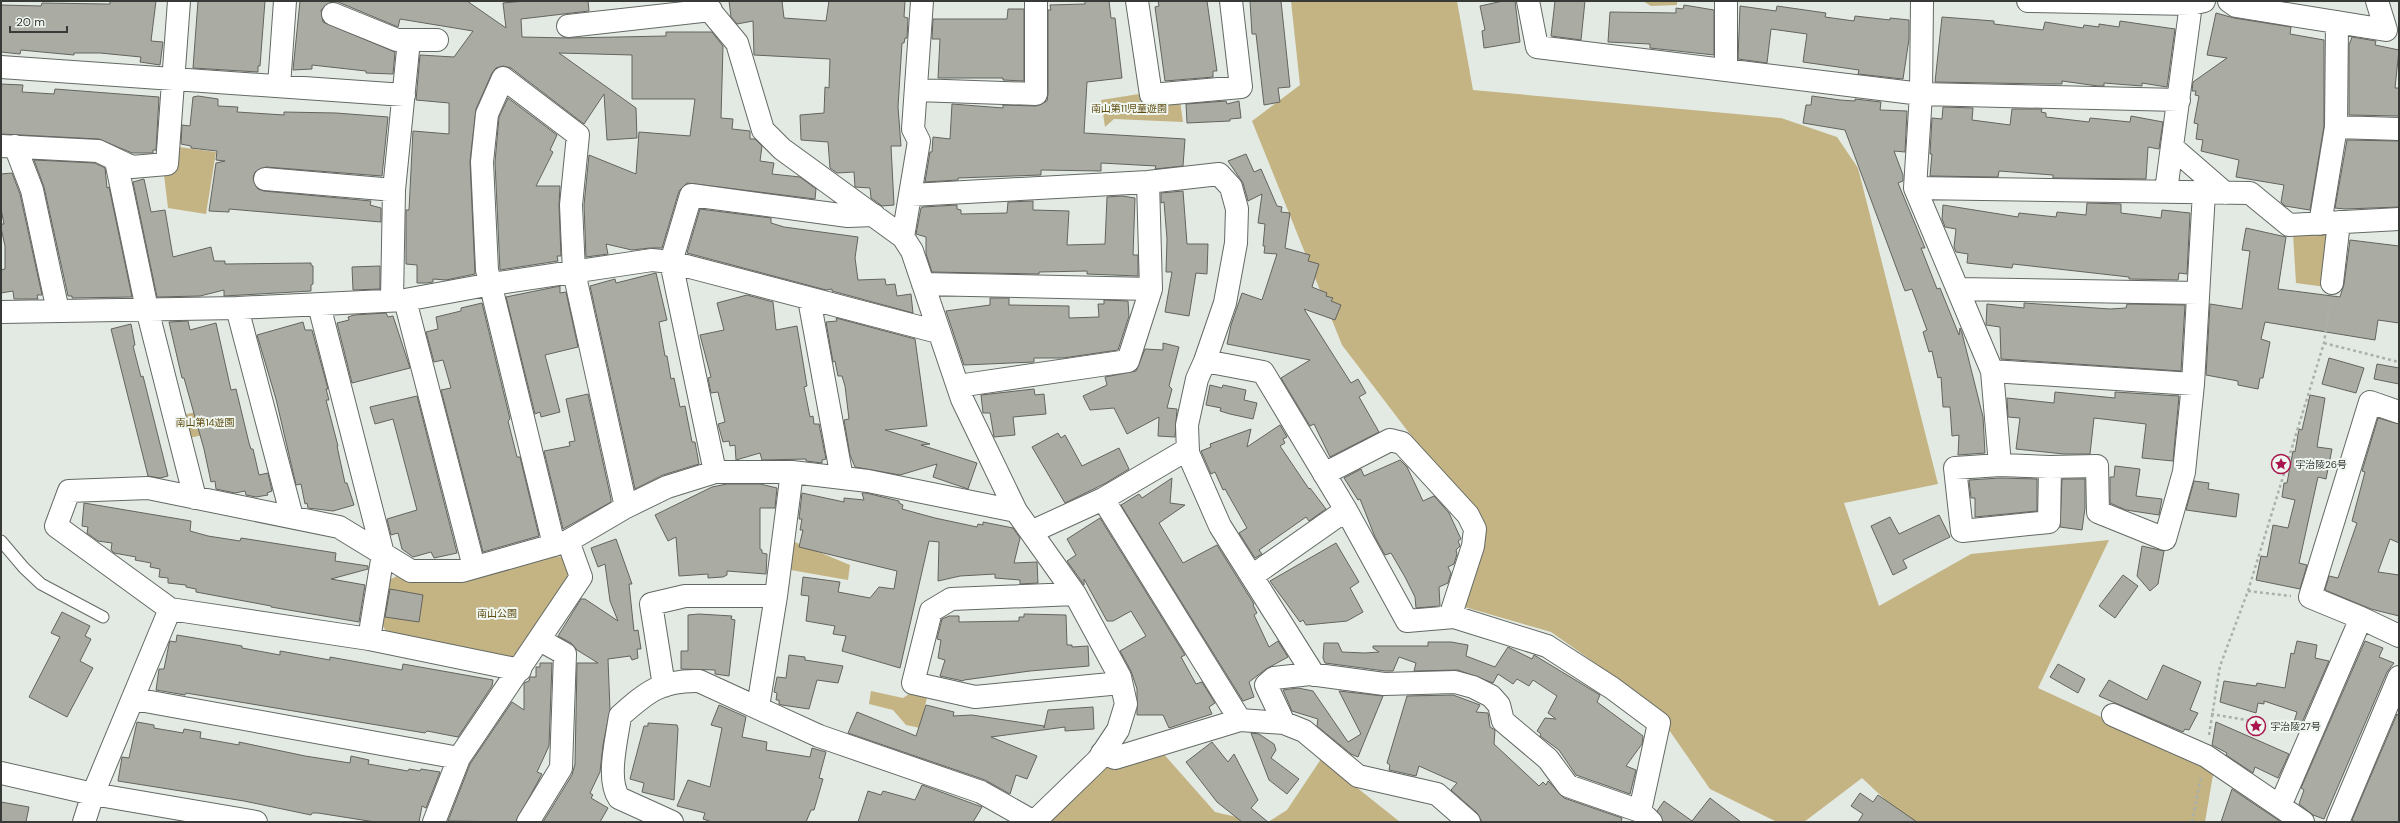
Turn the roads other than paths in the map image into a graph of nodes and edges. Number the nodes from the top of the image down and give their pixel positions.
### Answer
1 (179, 1) edge
2 (285, 1) edge
3 (922, 1) edge
4 (1036, 1) edge
5 (1137, 1) edge
6 (1230, 1) edge
7 (1528, 1) edge
8 (1726, 1) edge
9 (1922, 1) edge
10 (2028, 1) edge
11 (2229, 1) edge
12 (2377, 1) edge
13 (2198, 3) edge
14 (707, 6) edge
15 (333, 14) dead end
16 (2337, 22) junction
17 (568, 26) dead end
18 (409, 40) junction
19 (437, 40) dead end
20 (1, 67) edge
21 (1726, 70) junction
22 (173, 79) junction
23 (279, 86) junction
24 (916, 90) junction
25 (404, 94) junction
26 (1921, 94) junction
27 (2180, 100) junction
28 (2336, 127) junction
29 (2399, 129) edge
30 (8, 146) edge
31 (2172, 147) junction
32 (116, 161) junction
33 (265, 178) dead end
34 (1148, 182) junction
35 (1915, 188) junction
36 (394, 190) junction
37 (2166, 191) junction
38 (2215, 193) junction
39 (911, 195) junction
40 (874, 215) junction
41 (2399, 219) edge
42 (2329, 223) junction
43 (904, 237) junction
44 (671, 262) junction
45 (574, 272) junction
46 (2332, 283) road end
47 (492, 284) junction
48 (923, 284) junction
49 (1151, 289) junction
50 (1958, 289) junction
51 (2198, 293) junction
52 (809, 299) junction
53 (399, 300) junction
54 (319, 305) junction
55 (236, 308) junction
56 (147, 309) junction
57 (58, 311) junction
58 (1, 312) edge
59 (938, 332) junction
60 (1205, 361) junction
61 (1992, 372) junction
62 (2193, 384) junction
63 (958, 386) junction
64 (2399, 412) edge
65 (1188, 449) junction
66 (2000, 466) junction
67 (2050, 467) junction
68 (715, 472) junction
69 (792, 472) junction
70 (1324, 474) junction
71 (842, 478) junction
72 (195, 498) junction
73 (1103, 499) junction
74 (626, 507) junction
75 (1346, 510) junction
76 (1016, 511) junction
77 (292, 517) junction
78 (1032, 532) junction
79 (1, 541) edge
80 (561, 543) junction
81 (383, 554) junction
82 (474, 567) junction
83 (1252, 576) junction
84 (1075, 594) junction
85 (776, 596) junction
86 (170, 609) junction
87 (103, 617) dead end
88 (1450, 617) junction
89 (2361, 618) junction
90 (2399, 636) edge
91 (369, 639) junction
92 (540, 640) junction
93 (520, 670) junction
94 (1314, 675) junction
95 (2399, 677) edge
96 (1121, 683) junction
97 (664, 686) junction
98 (134, 699) junction
99 (758, 707) junction
100 (2113, 715) dead end
101 (1240, 720) junction
102 (1284, 723) junction
103 (1102, 753) junction
104 (459, 758) junction
105 (1, 773) edge
106 (93, 794) junction
107 (2280, 806) junction
108 (1645, 816) edge
109 (661, 820) edge
110 (84, 822) edge
111 (256, 822) edge
112 (434, 822) edge
113 (528, 822) edge
114 (1034, 822) edge
115 (1470, 822) edge
116 (2303, 822) edge
117 (2338, 822) edge

1 - 22 street
2 - 23 street
3 - 24 street
4 - 24 street
5 - 6 street
7 - 21 street
8 - 21 street
9 - 26 street
10 - 13 street
11 - 16 street
12 - 16 street
13 - 27 street
14 - 17 street
14 - 40 street
15 - 18 street
16 - 28 street
18 - 19 street
18 - 25 street
20 - 22 street
21 - 26 street
22 - 23 street
22 - 32 street
23 - 25 street
24 - 39 street
25 - 36 street
26 - 27 street
26 - 35 street
27 - 31 street
28 - 29 street
28 - 42 street
30 - 32 street
30 - 57 street
31 - 37 street
31 - 38 street
32 - 56 street
33 - 36 street
34 - 39 street
34 - 49 street
34 - 60 street
35 - 37 street
35 - 50 street
36 - 53 street
37 - 38 street
38 - 42 street
38 - 51 street
39 - 43 street
40 - 43 street
40 - 44 street
41 - 42 street
42 - 46 street
43 - 48 street
44 - 45 street
44 - 52 street
44 - 68 street
45 - 47 street
45 - 47 street
45 - 74 street
47 - 53 street
47 - 80 street
48 - 49 street
48 - 59 street
49 - 63 street
50 - 51 street
50 - 61 street
51 - 62 street
52 - 59 street
52 - 71 street
53 - 54 street
53 - 82 street
54 - 55 street
54 - 81 street
55 - 56 street
55 - 77 street
56 - 57 street
56 - 72 street
57 - 58 street
59 - 63 street
60 - 65 street
60 - 70 street
61 - 62 street
61 - 66 street
62 - 67 street
63 - 76 street
64 - 89 street
65 - 73 street
65 - 83 street
66 - 67 street
66 - 67 street
68 - 69 street
68 - 74 street
69 - 71 street
69 - 85 street
70 - 75 street
70 - 88 street
71 - 76 street
72 - 77 street
72 - 86 street
73 - 78 street
73 - 101 street
74 - 80 street
75 - 83 street
75 - 88 street
76 - 78 street
77 - 81 street
78 - 84 street
79 - 87 lane
80 - 82 street
80 - 92 street
81 - 82 street
81 - 91 street
83 - 94 street
84 - 96 street
84 - 96 street
85 - 97 street
85 - 99 street
86 - 91 street
86 - 98 street
88 - 108 street
89 - 90 street
89 - 107 street
91 - 93 street
92 - 93 street
92 - 113 street
93 - 104 street
94 - 102 street
94 - 108 street
95 - 117 street
96 - 103 street
97 - 99 street
97 - 109 street
98 - 104 street
98 - 106 street
99 - 114 street
100 - 107 street
101 - 102 street
101 - 103 street
102 - 115 street
103 - 114 street
104 - 112 street
105 - 106 street
106 - 110 street
106 - 111 street
107 - 116 street

